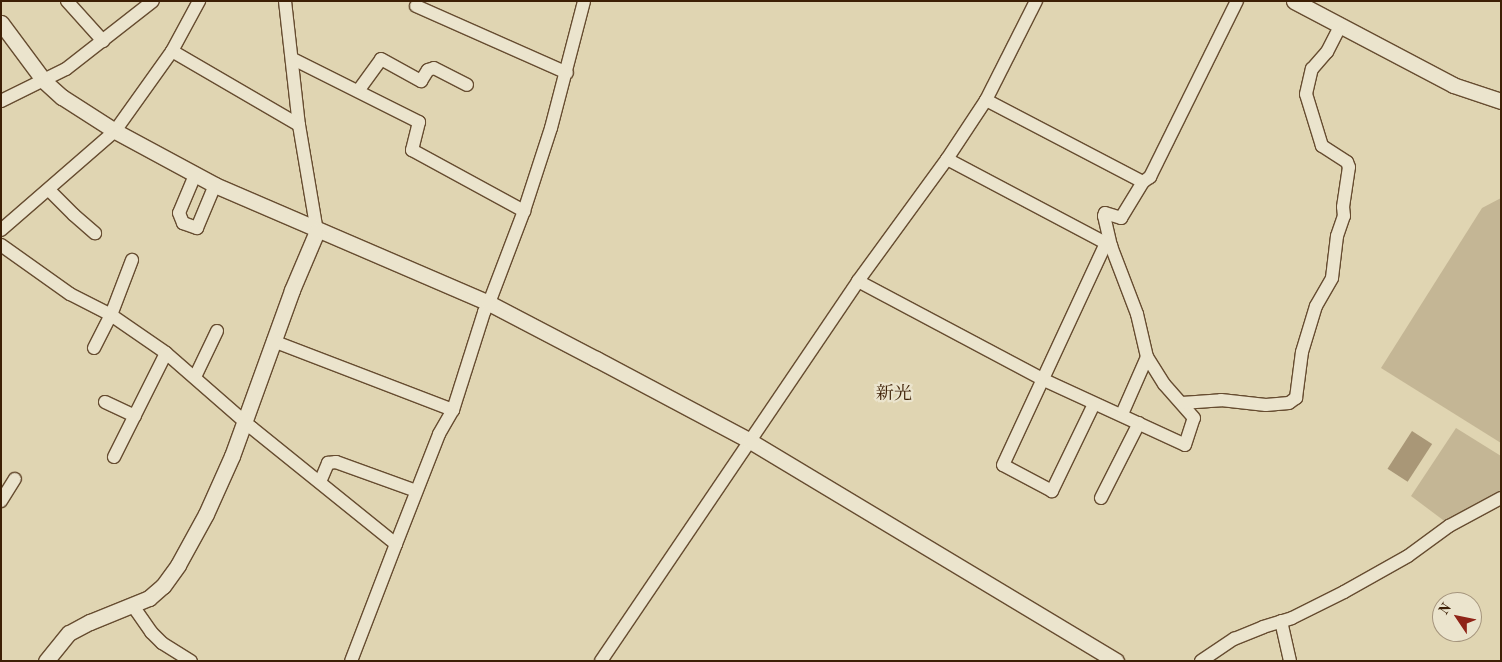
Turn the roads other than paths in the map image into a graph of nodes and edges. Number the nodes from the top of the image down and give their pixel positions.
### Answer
1 (68, 1) edge
2 (153, 1) edge
3 (199, 1) edge
4 (285, 1) edge
5 (584, 1) edge
6 (1036, 1) edge
7 (1237, 1) edge
8 (1294, 1) edge
9 (416, 6) dead end
10 (1, 23) edge
11 (1340, 26) junction
12 (103, 40) junction
13 (172, 51) junction
14 (293, 59) junction
15 (566, 73) junction
16 (44, 81) junction
17 (467, 85) dead end
18 (358, 91) junction
19 (986, 100) junction
20 (1, 101) edge
21 (1501, 101) edge
22 (299, 125) junction
23 (115, 131) junction
24 (947, 159) junction
25 (195, 175) junction
26 (1143, 182) junction
27 (214, 185) junction
28 (49, 190) junction
29 (524, 211) junction
30 (1, 230) edge
31 (317, 231) junction
32 (95, 233) dead end
33 (1, 245) edge
34 (1109, 245) junction
35 (132, 260) dead end
36 (858, 282) junction
37 (489, 303) junction
38 (111, 315) junction
39 (217, 331) dead end
40 (273, 341) junction
41 (94, 348) dead end
42 (166, 353) junction
43 (1148, 357) junction
44 (195, 376) junction
45 (1044, 380) junction
46 (106, 402) dead end
47 (1182, 403) junction
48 (1094, 404) junction
49 (453, 410) junction
50 (1122, 414) junction
51 (135, 416) junction
52 (245, 422) junction
53 (1139, 423) junction
54 (750, 441) junction
55 (114, 457) dead end
56 (15, 479) dead end
57 (320, 482) junction
58 (416, 491) junction
59 (1101, 498) dead end
60 (1501, 498) edge
61 (1, 501) edge
62 (396, 544) junction
63 (133, 606) junction
64 (1281, 621) junction
65 (46, 661) edge
66 (191, 661) edge
67 (351, 661) edge
68 (600, 661) edge
69 (1116, 661) edge
70 (1201, 661) edge
71 (1290, 661) edge

1 - 12 street
2 - 12 street
3 - 13 street
4 - 14 street
5 - 15 street
6 - 19 street
7 - 26 street
8 - 11 street
9 - 15 street
10 - 16 street
11 - 21 street
11 - 47 street
12 - 16 street
13 - 22 street
13 - 23 street
14 - 18 street
14 - 22 street
15 - 29 street
16 - 20 street
16 - 23 street
17 - 18 street
18 - 29 street
19 - 24 street
19 - 26 street
22 - 31 street
23 - 25 street
23 - 28 street
24 - 34 street
24 - 36 street
25 - 27 street
25 - 27 street
26 - 34 street
27 - 31 street
28 - 30 street
28 - 32 street
29 - 37 street
31 - 37 street
31 - 40 street
33 - 38 street
34 - 43 street
34 - 45 street
35 - 38 street
36 - 45 street
36 - 54 street
37 - 49 street
37 - 54 street
38 - 41 street
38 - 42 street
39 - 44 street
40 - 49 street
40 - 52 street
42 - 44 street
42 - 51 street
43 - 47 street
43 - 50 street
44 - 52 street
45 - 48 street
45 - 48 street
46 - 51 street
47 - 53 street
48 - 50 street
49 - 58 street
50 - 53 street
51 - 55 street
52 - 57 street
52 - 63 street
53 - 59 street
54 - 68 street
54 - 69 street
56 - 61 street
57 - 58 street
57 - 62 street
58 - 62 street
60 - 64 street
62 - 67 street
63 - 65 street
63 - 66 street
64 - 70 street
64 - 71 street

